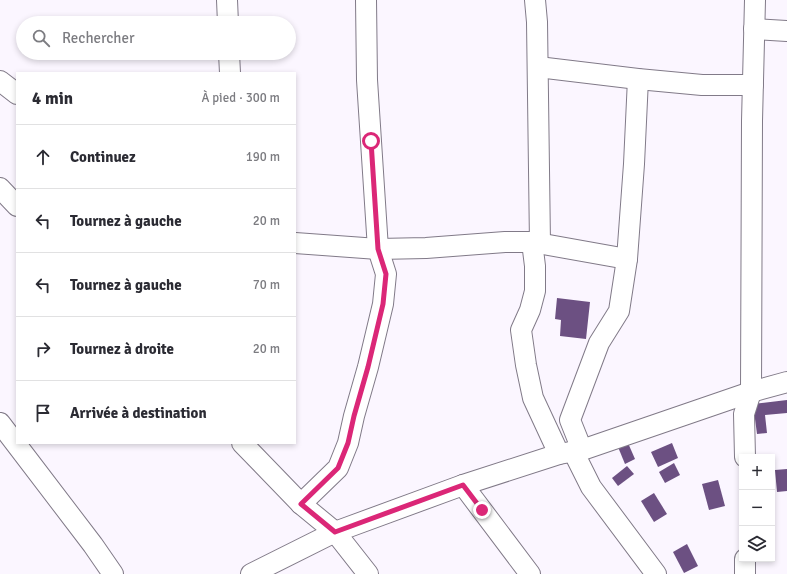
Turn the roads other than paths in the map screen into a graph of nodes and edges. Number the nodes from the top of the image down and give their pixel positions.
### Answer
1 (227, 0) edge
2 (366, 0) edge
3 (535, 0) edge
4 (755, 0) edge
5 (228, 16) edge
6 (754, 29) junction
7 (787, 31) edge
8 (229, 60) edge
9 (538, 67) junction
10 (230, 72) edge
11 (638, 79) junction
12 (0, 81) edge
13 (753, 85) junction
14 (16, 93) edge
15 (0, 188) edge
16 (16, 205) edge
17 (296, 243) edge
18 (536, 243) junction
19 (378, 249) junction
20 (627, 259) junction
21 (787, 382) edge
22 (752, 392) junction
23 (0, 423) edge
24 (16, 444) edge
25 (16, 444) edge
26 (243, 444) edge
27 (572, 452) junction
28 (744, 454) edge
29 (463, 485) junction
30 (301, 504) junction
31 (335, 532) junction
32 (745, 562) edge
33 (113, 574) edge
34 (251, 574) edge
35 (368, 574) edge
36 (530, 574) edge
37 (656, 574) edge
38 (745, 574) edge

1 - 5 street
2 - 19 street
3 - 9 street
4 - 6 street
6 - 7 street
6 - 13 street
8 - 10 street
9 - 11 street
9 - 18 street
11 - 13 street
11 - 20 street
12 - 14 street
13 - 22 street
15 - 16 street
17 - 19 street
18 - 19 street
18 - 20 street
18 - 27 street
19 - 30 street
20 - 27 street
21 - 22 street
22 - 27 street
22 - 28 street
23 - 25 street
24 - 33 street
26 - 30 street
27 - 29 street
27 - 37 street
29 - 31 street
29 - 36 street
30 - 31 street
31 - 34 street
31 - 35 street
32 - 38 street

